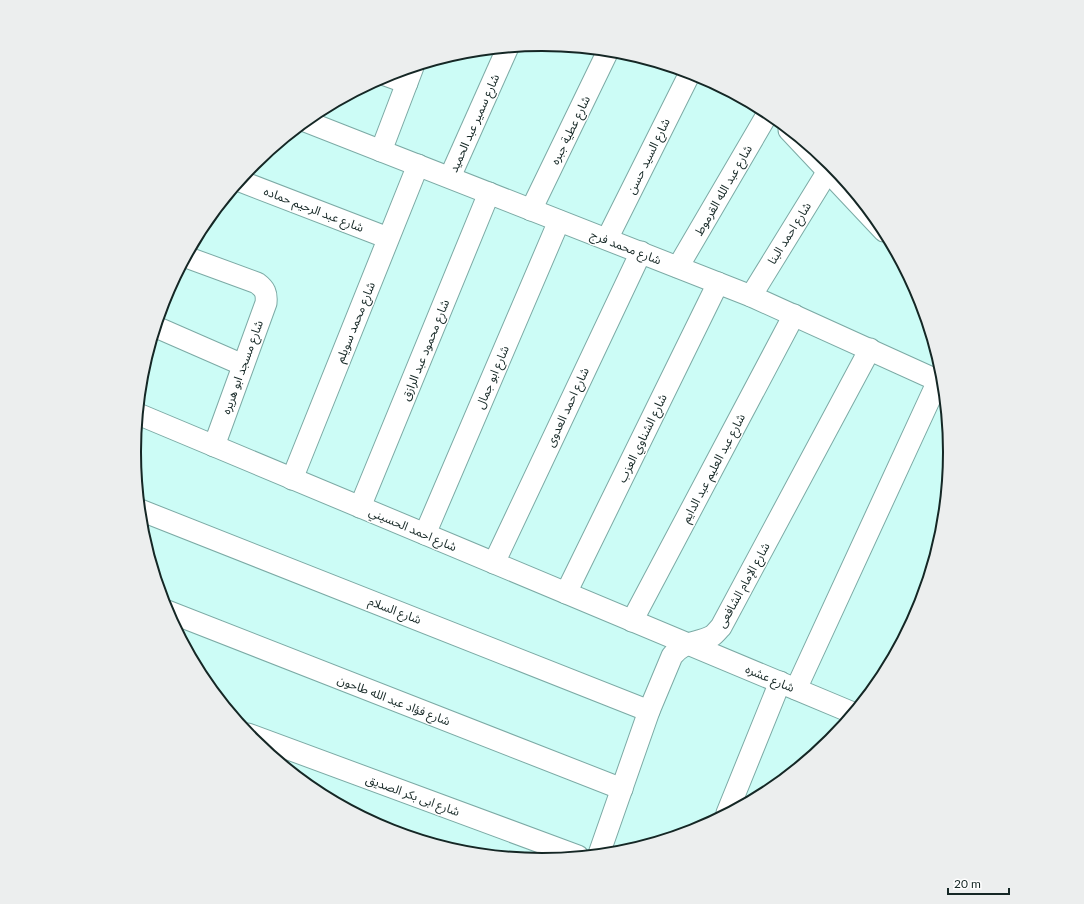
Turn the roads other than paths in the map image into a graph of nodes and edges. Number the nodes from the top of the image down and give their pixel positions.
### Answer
1 (505, 53) edge
2 (605, 56) edge
3 (410, 75) edge
4 (687, 79) edge
5 (765, 119) edge
6 (312, 124) edge
7 (381, 151) junction
8 (822, 164) edge
9 (418, 165) junction
10 (828, 171) junction
11 (450, 177) junction
12 (834, 178) edge
13 (246, 182) edge
14 (489, 193) junction
15 (531, 210) junction
16 (559, 221) junction
17 (388, 238) junction
18 (607, 240) junction
19 (641, 252) junction
20 (191, 258) edge
21 (678, 267) junction
22 (718, 283) junction
23 (751, 296) junction
24 (794, 315) junction
25 (160, 329) edge
26 (870, 349) junction
27 (243, 365) junction
28 (936, 380) edge
29 (937, 387) edge
30 (143, 416) edge
31 (214, 446) junction
32 (292, 478) junction
33 (360, 507) junction
34 (146, 512) edge
35 (425, 534) junction
36 (494, 563) junction
37 (566, 593) junction
38 (176, 615) edge
39 (632, 620) junction
40 (688, 644) junction
41 (788, 685) junction
42 (649, 711) junction
43 (848, 711) edge
44 (262, 739) edge
45 (622, 789) junction
46 (731, 805) edge
47 (601, 849) edge
48 (567, 852) edge

1 - 11 street, شارع سمير عبد الحميد
2 - 15 street, شارع عطية جبره
3 - 7 street
4 - 18 street, شارع السيد حسن
5 - 21 street, شارع عبد الله القرموط
6 - 7 street, شارع محمد فرج
7 - 9 street, شارع محمد فرج
8 - 10 street
9 - 11 street, شارع محمد فرج
9 - 17 street, شارع محمد سويلم
10 - 12 street
10 - 23 street, شارع احمد البنا
11 - 14 street, شارع محمد فرج
13 - 17 street, شارع عبد الرحيم حماده
14 - 15 street, شارع محمد فرج
14 - 33 street, شارع محمود عبد الرازق
15 - 16 street, شارع محمد فرج
16 - 18 street, شارع محمد فرج
16 - 35 street, شارع ابو جمال
17 - 32 street, شارع محمد سويلم
18 - 19 street, شارع محمد فرج
19 - 21 street, شارع محمد فرج
19 - 36 street, شارع احمد العدوى
20 - 27 street, شارع مسجد ابو هريره
21 - 22 street, شارع محمد فرج
22 - 23 street, شارع محمد فرج
22 - 37 street, شارع الشناوي العزب
23 - 24 street, شارع محمد فرج
24 - 26 street, شارع محمد فرج
24 - 39 street, شارع عبد العليم عبد الدايم
25 - 27 street
26 - 28 street, شارع محمد فرج
26 - 40 street, شارع الإمام الشافعى
27 - 31 street, شارع مسجد ابو هريره
29 - 41 street
30 - 31 street, شارع احمد الحسيني
31 - 32 street, شارع احمد الحسيني
32 - 33 street, شارع احمد الحسيني
33 - 35 street, شارع احمد الحسيني
34 - 42 street, شارع السلام
35 - 36 street, شارع احمد الحسيني
36 - 37 street, شارع احمد الحسيني
37 - 39 street, شارع احمد الحسيني
38 - 45 street, شارع فؤاد عبد الله طاحون
39 - 40 street, شارع احمد الحسيني
40 - 41 street, شارع عشره
40 - 42 street, شارع الإمام الشافعى
41 - 43 street, شارع عشره
41 - 46 street
42 - 45 street, شارع الإمام الشافعى
44 - 48 street, شارع ابى بكر الصديق
45 - 47 street, شارع الإمام الشافعى

